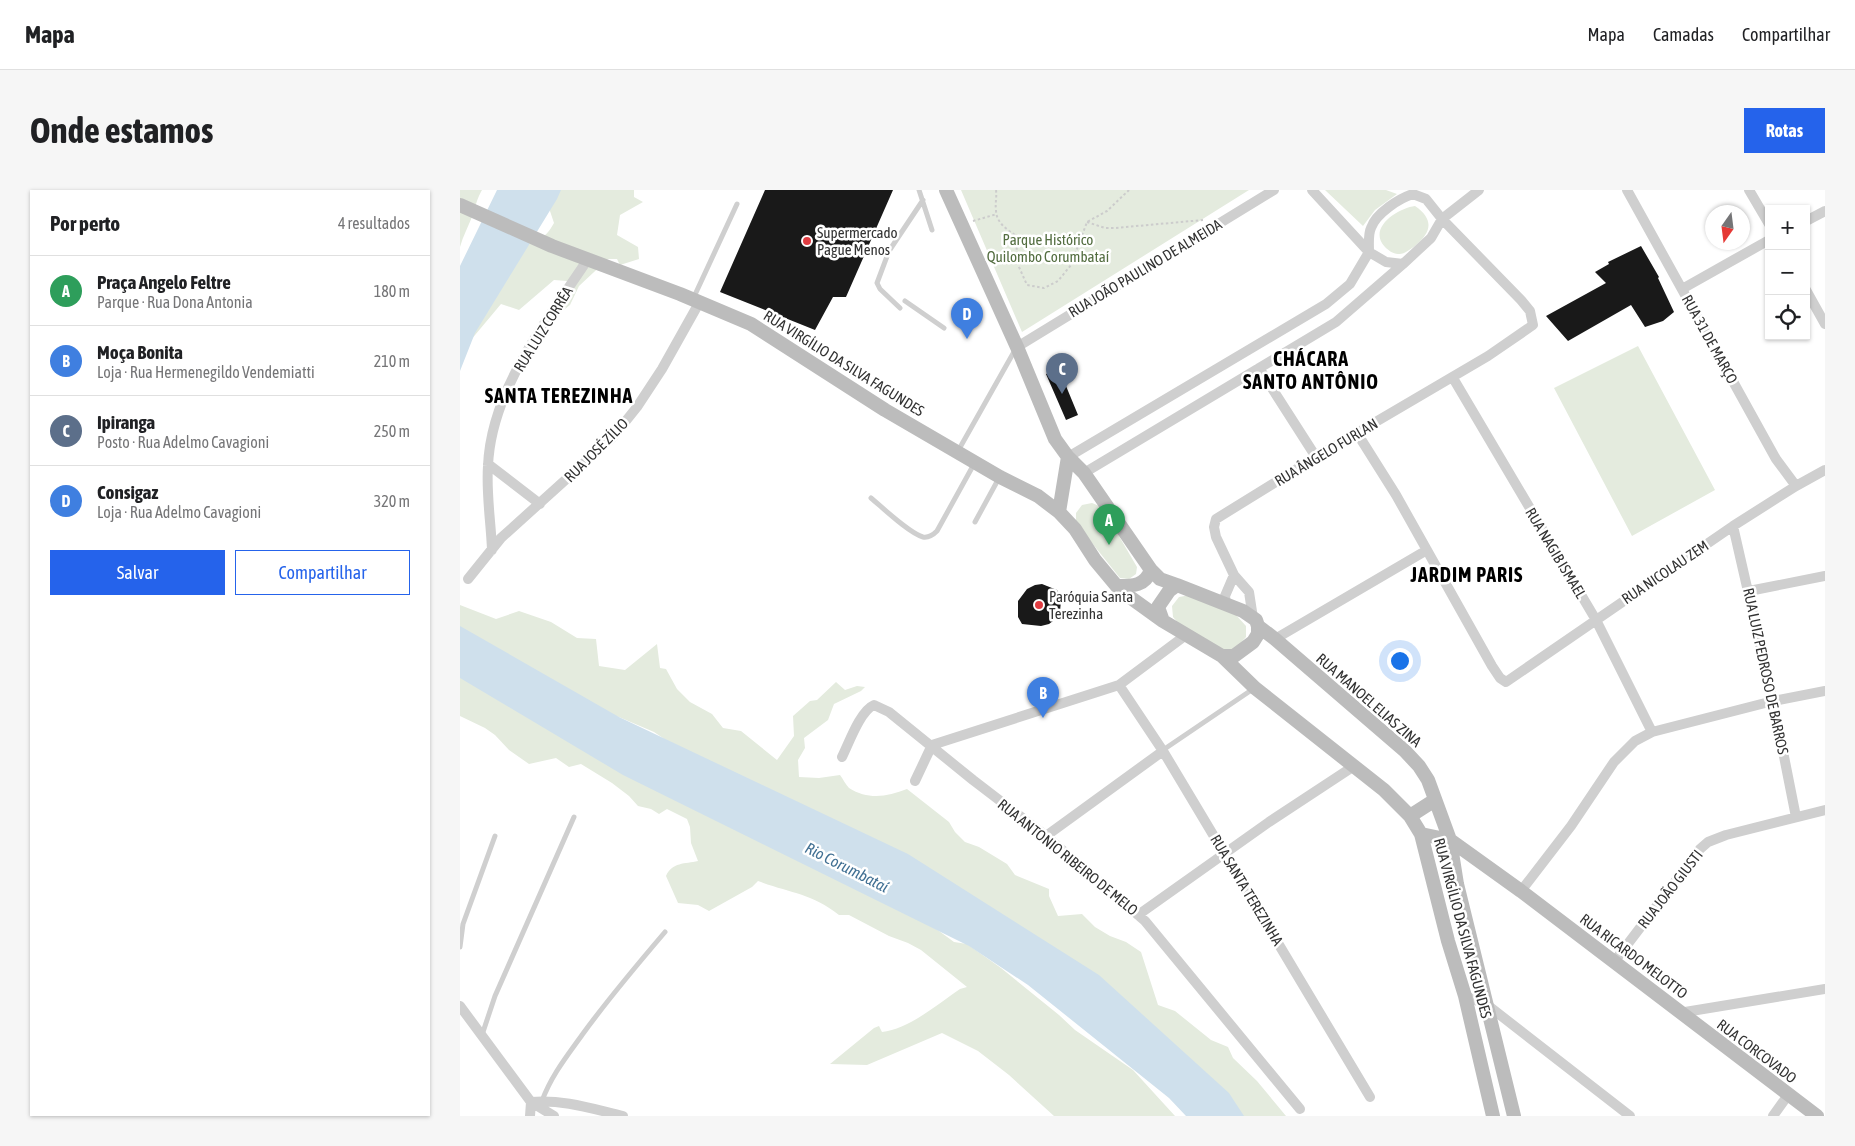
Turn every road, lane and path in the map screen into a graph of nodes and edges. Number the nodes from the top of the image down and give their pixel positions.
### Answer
1 (919, 190) edge
2 (946, 190) edge
3 (996, 190) edge
4 (1129, 190) edge
5 (1274, 190) edge
6 (1312, 190) edge
7 (1479, 190) edge
8 (1627, 190) edge
9 (1749, 190) edge
10 (1413, 191) edge
11 (923, 200) junction
12 (737, 204) dead end
13 (460, 205) edge
14 (1825, 211) edge
15 (997, 214) junction
16 (1229, 217) junction
17 (1765, 217) edge
18 (1442, 219) junction
19 (1810, 219) edge
20 (1087, 222) junction
21 (962, 225) junction
22 (932, 230) dead end
23 (1765, 242) edge
24 (1369, 252) junction
25 (588, 259) junction
26 (1403, 264) junction
27 (1682, 289) junction
28 (1809, 295) edge
29 (696, 301) junction
30 (905, 302) dead end
31 (900, 308) dead end
32 (1825, 324) edge
33 (944, 328) dead end
34 (1017, 347) junction
35 (1259, 368) junction
36 (1453, 378) junction
37 (1357, 433) junction
38 (957, 452) junction
39 (1068, 457) junction
40 (1316, 457) junction
41 (975, 462) junction
42 (488, 464) junction
43 (1825, 470) edge
44 (1084, 472) junction
45 (1000, 476) junction
46 (1796, 486) junction
47 (871, 498) dead end
48 (540, 504) junction
49 (1059, 512) junction
50 (975, 522) dead end
51 (1733, 526) junction
52 (492, 550) junction
53 (1427, 550) junction
54 (1151, 570) junction
55 (1234, 575) junction
56 (1825, 576) edge
57 (468, 579) dead end
58 (1177, 585) junction
59 (1118, 586) junction
60 (1749, 591) junction
61 (1226, 604) junction
62 (1596, 620) junction
63 (1162, 621) junction
64 (1255, 622) junction
65 (1186, 635) junction
66 (1275, 639) junction
67 (1222, 656) junction
68 (1120, 686) junction
69 (1255, 688) junction
70 (1825, 691) edge
71 (1773, 701) junction
72 (1652, 732) junction
73 (932, 745) junction
74 (1163, 751) junction
75 (842, 757) dead end
76 (1354, 766) junction
77 (915, 782) dead end
78 (1435, 800) junction
79 (1825, 810) edge
80 (574, 816) dead end
81 (1410, 816) junction
82 (1796, 817) junction
83 (1421, 834) junction
84 (495, 836) dead end
85 (1046, 836) junction
86 (1450, 840) junction
87 (1225, 853) junction
88 (1520, 891) junction
89 (1138, 915) junction
90 (664, 932) dead end
91 (460, 947) edge
92 (1614, 962) junction
93 (1825, 989) edge
94 (1465, 996) junction
95 (1486, 1004) junction
96 (460, 1006) edge
97 (1679, 1012) junction
98 (482, 1035) junction
99 (1788, 1095) junction
100 (1370, 1097) dead end
101 (542, 1101) junction
102 (531, 1102) junction
103 (1300, 1109) dead end
104 (530, 1116) edge
105 (554, 1116) edge
106 (623, 1116) edge
107 (1493, 1116) edge
108 (1514, 1116) edge
109 (1629, 1116) edge
110 (1774, 1116) edge
111 (1817, 1116) edge

1 - 11 lane
2 - 21 street
3 - 15 path
4 - 20 path
5 - 16 street, RUA JOÃO PAULINO DE ALMEIDA
6 - 24 street
7 - 18 street
8 - 27 street, RUA 31 DE MARÇO
9 - 17 street
10 - 18 street
10 - 24 street
11 - 22 lane
11 - 31 lane
12 - 29 lane
13 - 25 street, RUA VIRGÍLIO DA SILVA FAGUNDES
14 - 19 street
15 - 20 path
15 - 21 path
16 - 20 path
16 - 34 street, RUA JOÃO PAULINO DE ALMEIDA
18 - 26 street
18 - 36 street, RUA ÂNGELO FURLAN
21 - 34 street
23 - 27 street
24 - 26 street
24 - 39 street
25 - 29 street, RUA VIRGÍLIO DA SILVA FAGUNDES
25 - 42 street, RUA LUIZ CORRÊA
26 - 35 street
27 - 46 street, RUA 31 DE MARÇO
28 - 32 street
29 - 38 street, RUA VIRGÍLIO DA SILVA FAGUNDES
29 - 48 street, RUA JOSÉ ZÍLIO
30 - 33 lane
34 - 38 lane
34 - 39 street
35 - 40 street
35 - 44 street
36 - 37 street, RUA ÂNGELO FURLAN
36 - 62 street, RUA NAGIB ISMAEL
37 - 40 street, RUA ÂNGELO FURLAN
37 - 53 street
38 - 41 street, RUA VIRGÍLIO DA SILVA FAGUNDES
39 - 44 street
39 - 49 street
40 - 55 street, RUA ÂNGELO FURLAN
41 - 45 street, RUA VIRGÍLIO DA SILVA FAGUNDES
41 - 47 lane
42 - 48 street
42 - 52 street, RUA LUIZ CORRÊA
43 - 46 street, RUA NICOLAU ZEM
44 - 54 street
45 - 49 street, RUA VIRGÍLIO DA SILVA FAGUNDES
45 - 50 lane
46 - 51 street, RUA NICOLAU ZEM
48 - 52 street, RUA JOSÉ ZÍLIO
49 - 59 street, RUA VIRGÍLIO DA SILVA FAGUNDES
51 - 60 street, RUA LUIZ PEDROSO DE BARROS
51 - 62 street, RUA NICOLAU ZEM
52 - 57 street, RUA JOSÉ ZÍLIO
53 - 62 street, RUA NICOLAU ZEM
53 - 66 street
54 - 58 street, RUA MANOEL ELIAS ZINA
54 - 59 street
55 - 61 street
55 - 64 street
56 - 60 street
58 - 61 street, RUA MANOEL ELIAS ZINA
58 - 63 street
59 - 63 street, RUA VIRGÍLIO DA SILVA FAGUNDES
60 - 71 street, RUA LUIZ PEDROSO DE BARROS
61 - 64 street, RUA MANOEL ELIAS ZINA
62 - 72 street, RUA NAGIB ISMAEL
63 - 65 street, RUA VIRGÍLIO DA SILVA FAGUNDES
64 - 66 street, RUA MANOEL ELIAS ZINA
64 - 67 street
65 - 67 street, RUA VIRGÍLIO DA SILVA FAGUNDES
65 - 68 street
66 - 78 street, RUA MANOEL ELIAS ZINA
67 - 69 street, RUA VIRGÍLIO DA SILVA FAGUNDES
68 - 73 street
68 - 74 street, RUA SANTA TEREZINHA
69 - 74 lane
69 - 76 street, RUA VIRGÍLIO DA SILVA FAGUNDES
70 - 71 street
71 - 72 street
71 - 82 street, RUA LUIZ PEDROSO DE BARROS
72 - 88 street
73 - 75 street, RUA ANTONIO RIBEIRO DE MELO
73 - 77 street
73 - 85 street, RUA ANTONIO RIBEIRO DE MELO
74 - 85 street
74 - 87 street, RUA SANTA TEREZINHA
76 - 81 street, RUA VIRGÍLIO DA SILVA FAGUNDES
76 - 87 street
78 - 81 street
78 - 86 street, RUA MANOEL ELIAS ZINA
79 - 82 street, RUA JOÃO GIUSTI
80 - 98 lane
81 - 83 street, RUA VIRGÍLIO DA SILVA FAGUNDES
82 - 92 street, RUA JOÃO GIUSTI
83 - 86 street
83 - 94 street, RUA VIRGÍLIO DA SILVA FAGUNDES
84 - 91 lane
85 - 89 street, RUA ANTONIO RIBEIRO DE MELO
86 - 88 street, RUA RICARDO MELOTTO
86 - 95 street, RUA VIRGÍLIO DA SILVA FAGUNDES
87 - 89 street
87 - 100 street, RUA SANTA TEREZINHA
88 - 92 street, RUA RICARDO MELOTTO
89 - 103 street, RUA ANTONIO RIBEIRO DE MELO
90 - 101 lane
92 - 97 street, RUA RICARDO MELOTTO
93 - 97 street, RUA RICARDO MELOTTO
94 - 95 street
94 - 107 street, RUA VIRGÍLIO DA SILVA FAGUNDES
95 - 108 street, RUA VIRGÍLIO DA SILVA FAGUNDES
95 - 109 street
96 - 98 street
97 - 99 street, RUA CORCOVADO
98 - 102 street
99 - 110 street
99 - 111 street, RUA CORCOVADO
101 - 102 street
101 - 106 street
102 - 104 street
102 - 105 street

